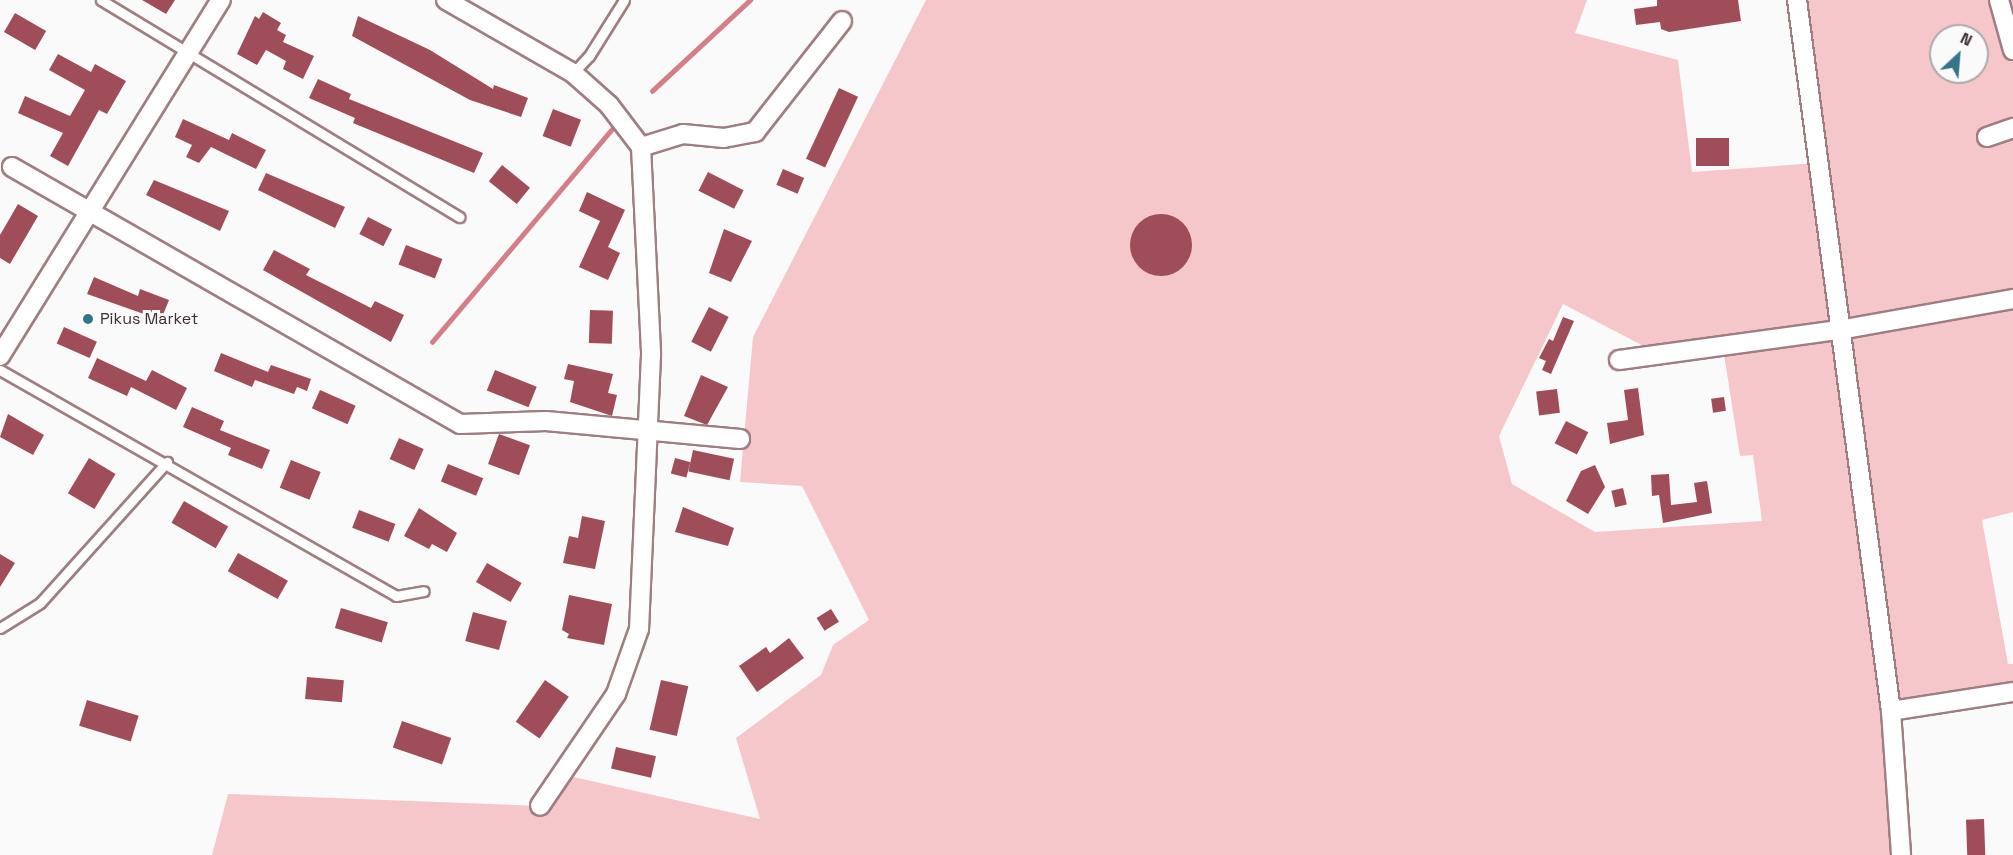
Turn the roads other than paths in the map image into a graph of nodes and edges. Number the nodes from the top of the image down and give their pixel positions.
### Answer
1 (101, 0) edge
2 (221, 0) edge
3 (446, 0) edge
4 (624, 0) edge
5 (1797, 0) edge
6 (2000, 0) edge
7 (843, 21) dead end
8 (2013, 50) edge
9 (187, 56) junction
10 (573, 73) junction
11 (2013, 128) edge
12 (1987, 137) dead end
13 (641, 147) junction
14 (12, 167) dead end
15 (91, 214) junction
16 (459, 217) dead end
17 (2013, 299) edge
18 (1839, 330) junction
19 (0, 356) edge
20 (1619, 360) dead end
21 (0, 370) edge
22 (645, 428) junction
23 (740, 439) dead end
24 (166, 462) junction
25 (424, 591) dead end
26 (0, 628) edge
27 (2013, 692) edge
28 (1891, 711) junction
29 (540, 806) dead end
30 (1901, 855) edge

1 - 9 lane
2 - 9 street
3 - 10 street
4 - 10 lane
5 - 18 street
6 - 8 street
7 - 13 street
9 - 15 street
9 - 16 lane
10 - 13 street
11 - 12 street
13 - 22 street
14 - 15 street
15 - 19 street
15 - 22 street
17 - 18 street
18 - 20 street
18 - 28 street
21 - 24 lane
22 - 23 street
22 - 29 street
24 - 25 lane
24 - 26 lane
27 - 28 street
28 - 30 street

